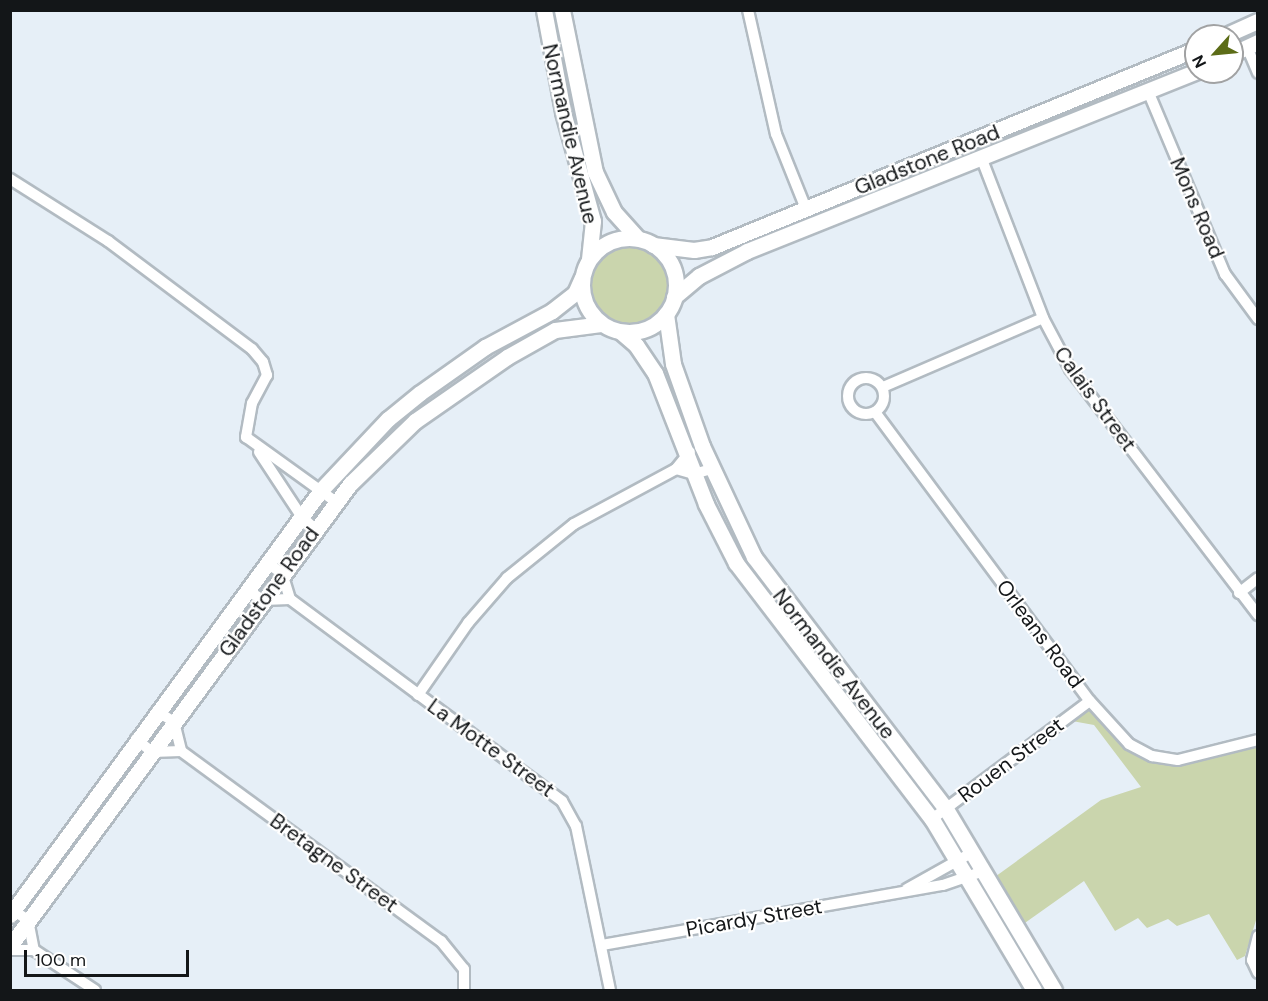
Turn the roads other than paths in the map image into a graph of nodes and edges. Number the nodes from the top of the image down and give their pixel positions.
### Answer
1 (544, 10) edge
2 (562, 10) edge
3 (748, 10) edge
4 (1184, 54) edge
5 (1244, 56) edge
6 (1155, 67) junction
7 (1257, 74) edge
8 (1184, 76) edge
9 (1127, 79) junction
10 (1149, 90) junction
11 (988, 136) junction
12 (961, 146) junction
13 (981, 157) junction
14 (10, 179) edge
15 (806, 209) junction
16 (825, 219) junction
17 (800, 229) junction
18 (638, 239) junction
19 (654, 245) junction
20 (589, 258) junction
21 (582, 277) junction
22 (675, 297) junction
23 (666, 314) junction
24 (1043, 318) junction
25 (1257, 319) edge
26 (601, 324) junction
27 (621, 332) junction
28 (883, 387) junction
29 (875, 412) junction
30 (702, 446) junction
31 (255, 447) junction
32 (686, 454) junction
33 (676, 468) junction
34 (711, 469) junction
35 (694, 474) junction
36 (321, 490) junction
37 (336, 502) junction
38 (301, 516) junction
39 (315, 529) junction
40 (267, 563) junction
41 (282, 573) junction
42 (1257, 578) edge
43 (247, 590) junction
44 (1239, 593) junction
45 (290, 598) junction
46 (263, 600) junction
47 (1257, 615) edge
48 (418, 695) junction
49 (1090, 700) junction
50 (157, 711) junction
51 (174, 722) junction
52 (136, 739) junction
53 (1257, 740) edge
54 (181, 751) junction
55 (152, 752) junction
56 (946, 809) junction
57 (932, 819) junction
58 (973, 852) junction
59 (958, 860) junction
60 (984, 871) junction
61 (968, 879) junction
62 (907, 890) junction
63 (12, 912) edge
64 (28, 920) junction
65 (1257, 936) edge
66 (602, 945) junction
67 (10, 948) edge
68 (34, 950) junction
69 (1257, 973) edge
70 (95, 990) edge
71 (464, 990) edge
72 (610, 990) edge
73 (1034, 990) edge
74 (1054, 990) edge

1 - 20 street, Normandie Avenue
2 - 18 street, Normandie Avenue
3 - 15 street
4 - 6 street, Gladstone Road
5 - 7 street
6 - 9 street, Gladstone Road
6 - 10 street
8 - 10 street, Gladstone Road
9 - 10 street
9 - 11 street, Gladstone Road
10 - 13 street, Gladstone Road
10 - 25 street, Mons Road
11 - 12 street, Gladstone Road
11 - 13 street
12 - 13 street
12 - 15 street, Gladstone Road
13 - 16 street, Gladstone Road
13 - 24 street, Calais Street
14 - 31 street
15 - 16 street
15 - 17 street
15 - 19 street, Gladstone Road
16 - 17 street, Gladstone Road
17 - 22 street, Gladstone Road
18 - 19 street
18 - 20 street
19 - 22 street
20 - 21 street
21 - 26 street
21 - 36 street, Gladstone Road
22 - 23 street
23 - 27 street
23 - 30 street, Normandie Avenue
24 - 28 street
24 - 44 street, Calais Street
26 - 27 street
26 - 37 street, Gladstone Road
27 - 32 street, Normandie Avenue
28 - 29 street
28 - 29 street
29 - 49 street, Orleans Road
30 - 32 street
30 - 34 street, Normandie Avenue
31 - 36 street
31 - 38 street
32 - 33 street
32 - 35 street, Normandie Avenue
33 - 35 street
33 - 48 street
34 - 35 street
34 - 56 street, Normandie Avenue
35 - 57 street, Normandie Avenue
36 - 37 street
36 - 38 street, Gladstone Road
37 - 39 street, Gladstone Road
38 - 39 street
38 - 40 street, Gladstone Road
39 - 41 street, Gladstone Road
40 - 41 street
40 - 43 street, Gladstone Road
41 - 45 street
41 - 46 street, Gladstone Road
42 - 44 street
43 - 46 street
43 - 50 street, Gladstone Road
44 - 47 street, Calais Street
45 - 46 street
45 - 48 street, La Motte Street
46 - 51 street, Gladstone Road
48 - 66 street, La Motte Street
49 - 53 street, Orleans Road
49 - 56 street, Rouen Street
50 - 51 street
50 - 52 street, Gladstone Road
51 - 54 street
51 - 55 street, Gladstone Road
52 - 55 street
52 - 63 street, Gladstone Road
54 - 55 street
54 - 71 street, Bretagne Street
55 - 64 street, Gladstone Road
56 - 57 street, Rouen Street
56 - 58 street, Normandie Avenue
57 - 59 street, Normandie Avenue
58 - 59 street, Picardy Street
58 - 60 street, Normandie Avenue
59 - 61 street, Normandie Avenue
59 - 62 street, Picardy Street
60 - 61 street, Picardy Street
60 - 74 street, Normandie Avenue
61 - 62 street, Picardy Street
61 - 73 street, Normandie Avenue
62 - 66 street, Picardy Street
63 - 64 street
64 - 67 street, Gladstone Road
64 - 68 street
65 - 69 street
66 - 72 street, La Motte Street
67 - 68 street
68 - 70 street

